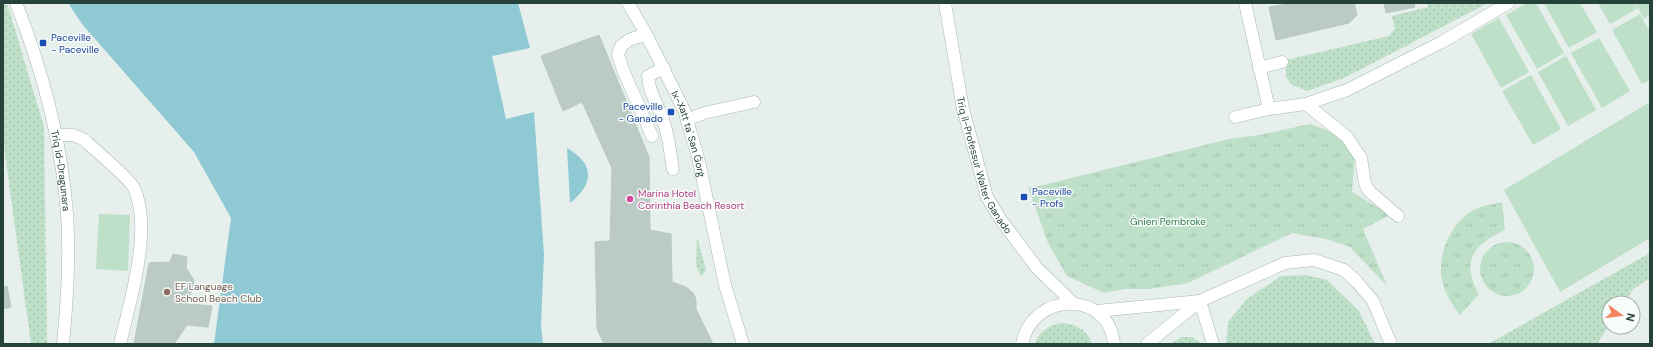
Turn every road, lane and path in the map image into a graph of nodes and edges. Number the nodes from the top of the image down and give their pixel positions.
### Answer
1 (16, 3) edge
2 (628, 3) edge
3 (945, 3) edge
4 (1245, 3) edge
5 (1508, 3) edge
6 (646, 34) junction
7 (1282, 62) dead end
8 (664, 68) junction
9 (1259, 68) junction
10 (754, 102) dead end
11 (1306, 104) junction
12 (1268, 109) junction
13 (1235, 117) dead end
14 (687, 120) junction
15 (56, 135) junction
16 (652, 136) dead end
17 (673, 169) dead end
18 (1398, 216) dead end
19 (1200, 301) junction
20 (1073, 303) junction
21 (1097, 311) junction
22 (63, 344) edge
23 (120, 344) edge
24 (743, 344) edge
25 (1022, 344) edge
26 (1114, 344) edge
27 (1147, 344) edge
28 (1213, 344) edge
29 (1391, 344) edge

1 - 15 street, Triq id-Dragunara
2 - 6 street, Ix-Xatt ta' San Ġorġ
3 - 20 street, Triq il-Professur Walter Ganado
4 - 9 street
5 - 11 street
6 - 8 street, Ix-Xatt ta' San Ġorġ
6 - 16 street
7 - 9 street
8 - 14 street, Ix-Xatt ta' San Ġorġ
8 - 17 street
9 - 12 street
10 - 14 street
11 - 12 street
11 - 18 street
12 - 13 street
14 - 24 street, Ix-Xatt ta' San Ġorġ
15 - 22 street, Triq id-Dragunara
15 - 23 street
19 - 21 street
19 - 27 street
19 - 28 street
19 - 29 street
20 - 21 street, Triq il-Professur Walter Ganado
20 - 25 street, Triq il-Professur Walter Ganado
21 - 26 street

